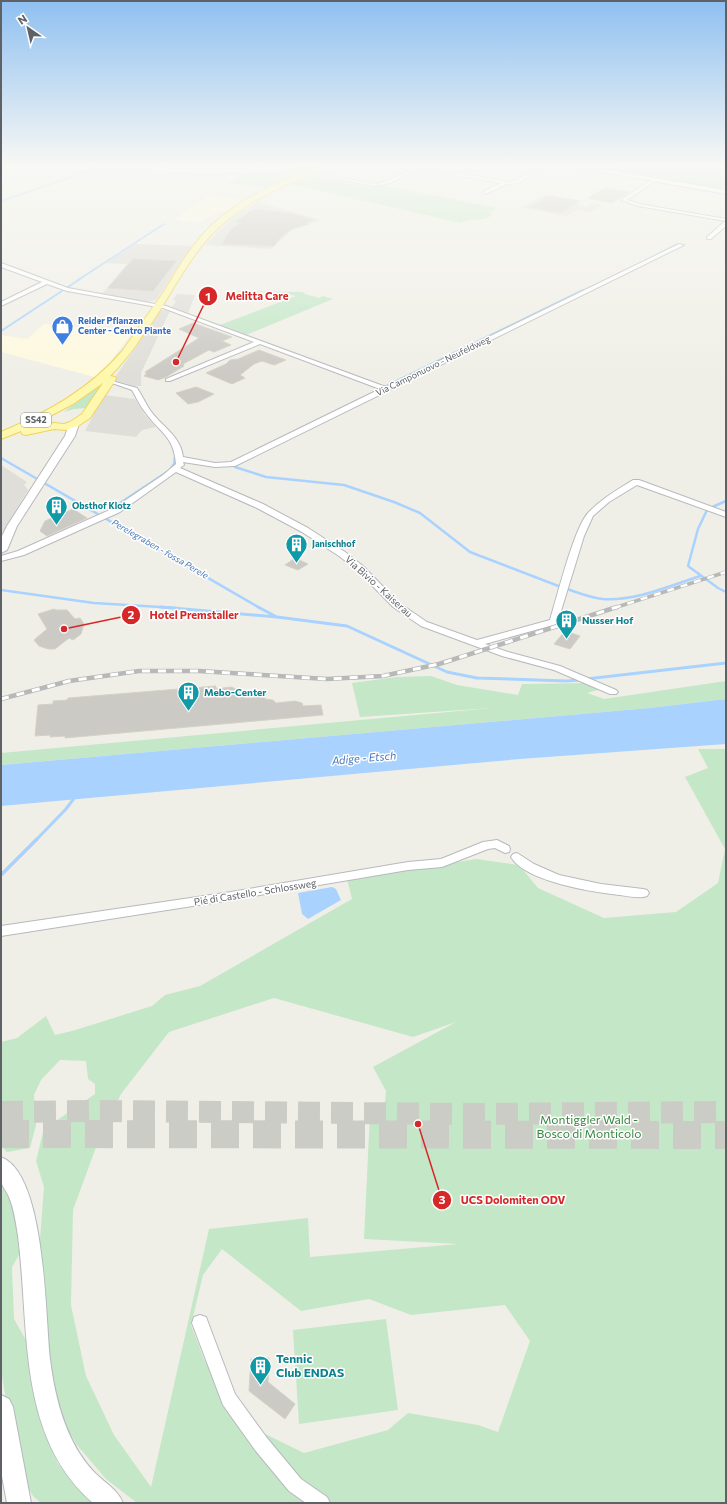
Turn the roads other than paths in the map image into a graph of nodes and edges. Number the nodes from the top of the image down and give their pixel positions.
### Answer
1 (207, 235) edge
2 (712, 235) edge
3 (709, 238) dead end
4 (681, 245) dead end
5 (1, 265) edge
6 (46, 282) junction
7 (1, 304) edge
8 (158, 306) junction
9 (241, 336) junction
10 (259, 342) junction
11 (245, 348) junction
12 (116, 366) junction
13 (168, 380) dead end
14 (114, 382) dead end
15 (383, 388) junction
16 (70, 403) junction
17 (76, 422) junction
18 (55, 423) junction
19 (1, 438) edge
20 (67, 442) junction
21 (180, 459) junction
22 (176, 469) junction
23 (726, 515) edge
24 (1, 550) edge
25 (1, 559) edge
26 (477, 643) junction
27 (613, 692) dead end
28 (505, 849) dead end
29 (517, 857) dead end
30 (643, 892) dead end
31 (1, 932) edge
32 (1, 1166) edge
33 (200, 1323) dead end
34 (1, 1407) edge
35 (6, 1459) edge
36 (19, 1503) edge
37 (111, 1503) edge
38 (321, 1503) edge

1 - 8 main road, SS42
2 - 3 street
4 - 15 street, Via Camponuovo - Neufeldweg
5 - 6 street
6 - 7 street
6 - 8 street
8 - 9 street
8 - 12 main road, SS42
9 - 10 street
9 - 11 street
10 - 11 street
10 - 15 street
11 - 13 street
12 - 16 main road, SS42
12 - 17 main road, SS42
14 - 21 street
15 - 21 street, Via Camponuovo - Neufeldweg
16 - 18 main road, SS42
16 - 19 main road, SS42
17 - 18 main road, SS42
17 - 20 main road
18 - 19 main road, SS42
18 - 20 main road
20 - 24 main road
21 - 22 street
22 - 25 street
22 - 26 street, Via Bivio - Kaiserau
23 - 26 street
26 - 27 street, Via Bivio - Kaiserau
28 - 31 street, Pié di Castello - Schlossweg
29 - 30 street
32 - 37 main road
33 - 38 street
34 - 35 main road
35 - 36 main road

